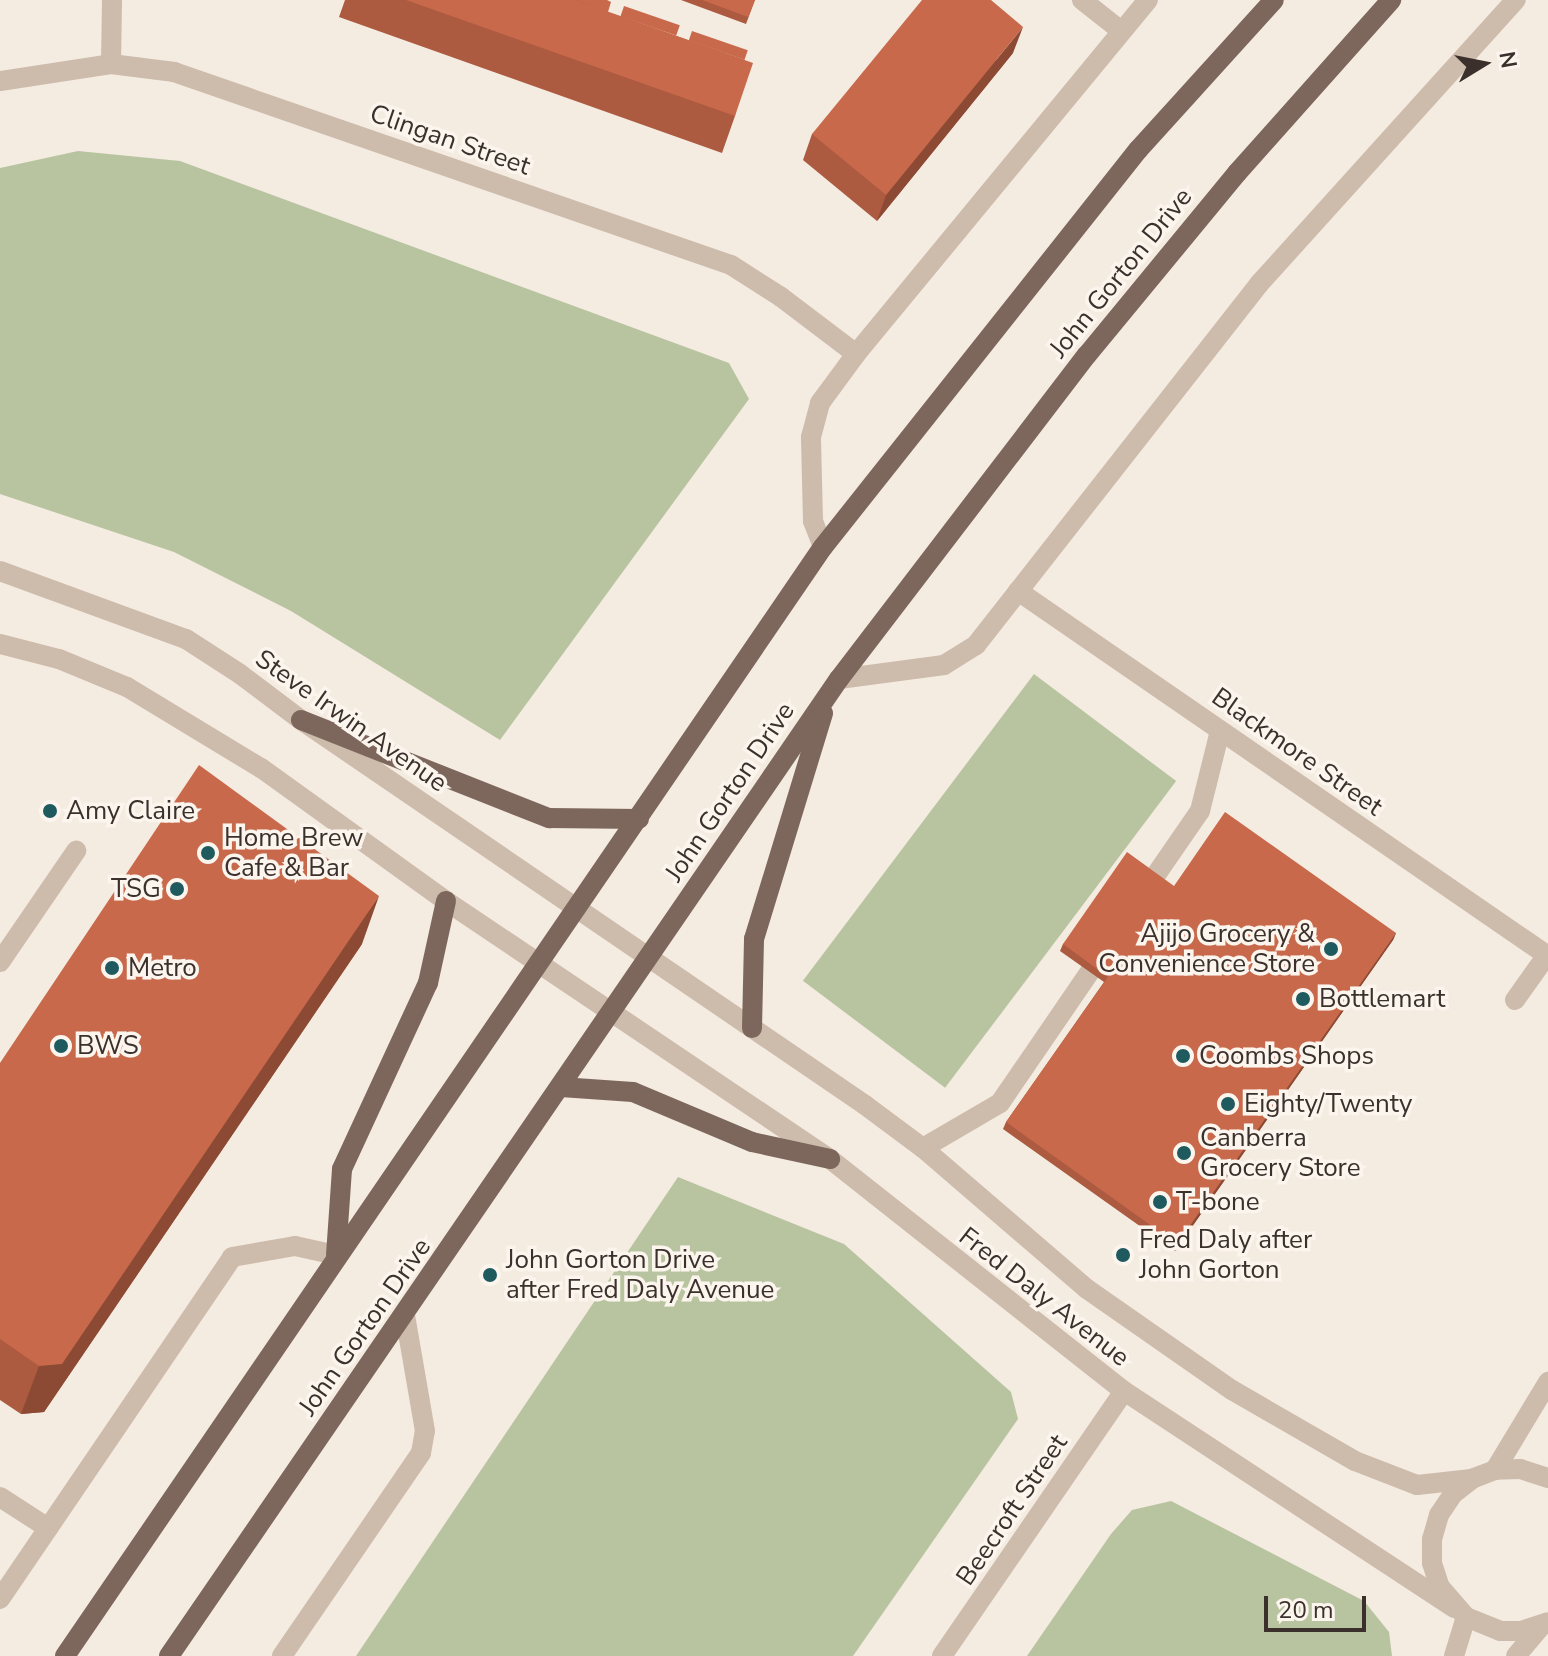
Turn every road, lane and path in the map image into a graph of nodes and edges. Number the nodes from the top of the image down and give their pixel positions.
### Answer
1 (112, 0) edge
2 (1082, 0) edge
3 (1148, 0) edge
4 (1274, 0) edge
5 (1391, 0) edge
6 (1516, 0) edge
7 (1120, 30) junction
8 (111, 64) junction
9 (0, 81) edge
10 (856, 354) junction
11 (823, 547) junction
12 (0, 571) edge
13 (1018, 591) junction
14 (0, 644) edge
15 (834, 686) junction
16 (301, 720) junction
17 (1220, 731) junction
18 (639, 819) junction
19 (76, 851) dead end
20 (446, 901) junction
21 (578, 909) junction
22 (1130, 912) edge
23 (1113, 938) edge
24 (1548, 956) edge
25 (649, 958) junction
26 (0, 962) edge
27 (541, 964) junction
28 (1515, 1000) dead end
29 (612, 1012) junction
30 (752, 1028) junction
31 (561, 1087) junction
32 (923, 1148) junction
33 (830, 1159) junction
34 (336, 1255) junction
35 (405, 1315) junction
36 (1548, 1382) edge
37 (1124, 1391) junction
38 (1495, 1470) junction
39 (1547, 1472) edge
40 (1472, 1479) junction
41 (0, 1497) edge
42 (48, 1528) junction
43 (0, 1599) edge
44 (1460, 1612) junction
45 (1545, 1624) edge
46 (65, 1656) edge
47 (169, 1656) edge
48 (282, 1656) edge
49 (942, 1656) edge
50 (1454, 1656) edge
51 (1516, 1656) edge

1 - 8 street
2 - 7 street
3 - 7 street
4 - 11 main road
5 - 15 main road, John Gorton Drive
6 - 13 street
7 - 10 street
8 - 9 street, Clingan Street
8 - 10 street, Clingan Street
10 - 11 street
11 - 18 main road
12 - 16 street, Steve Irwin Avenue
13 - 15 street
13 - 17 street, Blackmore Street
14 - 20 street
15 - 25 main road, John Gorton Drive
15 - 30 main road
16 - 18 main road
16 - 21 street, Steve Irwin Avenue
17 - 22 street
17 - 24 street, Blackmore Street
18 - 21 main road
19 - 26 street
20 - 27 street
20 - 34 main road
21 - 25 street, Steve Irwin Avenue
21 - 27 main road
23 - 32 street
24 - 28 street
25 - 29 main road, John Gorton Drive
25 - 30 street, Fred Daly Avenue
27 - 29 street
27 - 34 main road
29 - 31 main road, John Gorton Drive
29 - 33 street, Fred Daly Avenue
30 - 32 street, Fred Daly Avenue
31 - 33 main road
31 - 35 main road, John Gorton Drive
32 - 40 street, Fred Daly Avenue
33 - 37 street, Fred Daly Avenue
34 - 42 street
34 - 46 main road
35 - 47 main road, John Gorton Drive
35 - 48 street
36 - 38 street
37 - 44 street, Fred Daly Avenue
37 - 49 street, Beecroft Street
38 - 39 street, Fred Daly Avenue
38 - 40 street, Fred Daly Avenue
40 - 44 street, Fred Daly Avenue
41 - 42 street
42 - 43 street
44 - 45 street, Fred Daly Avenue
44 - 50 street
45 - 51 street

